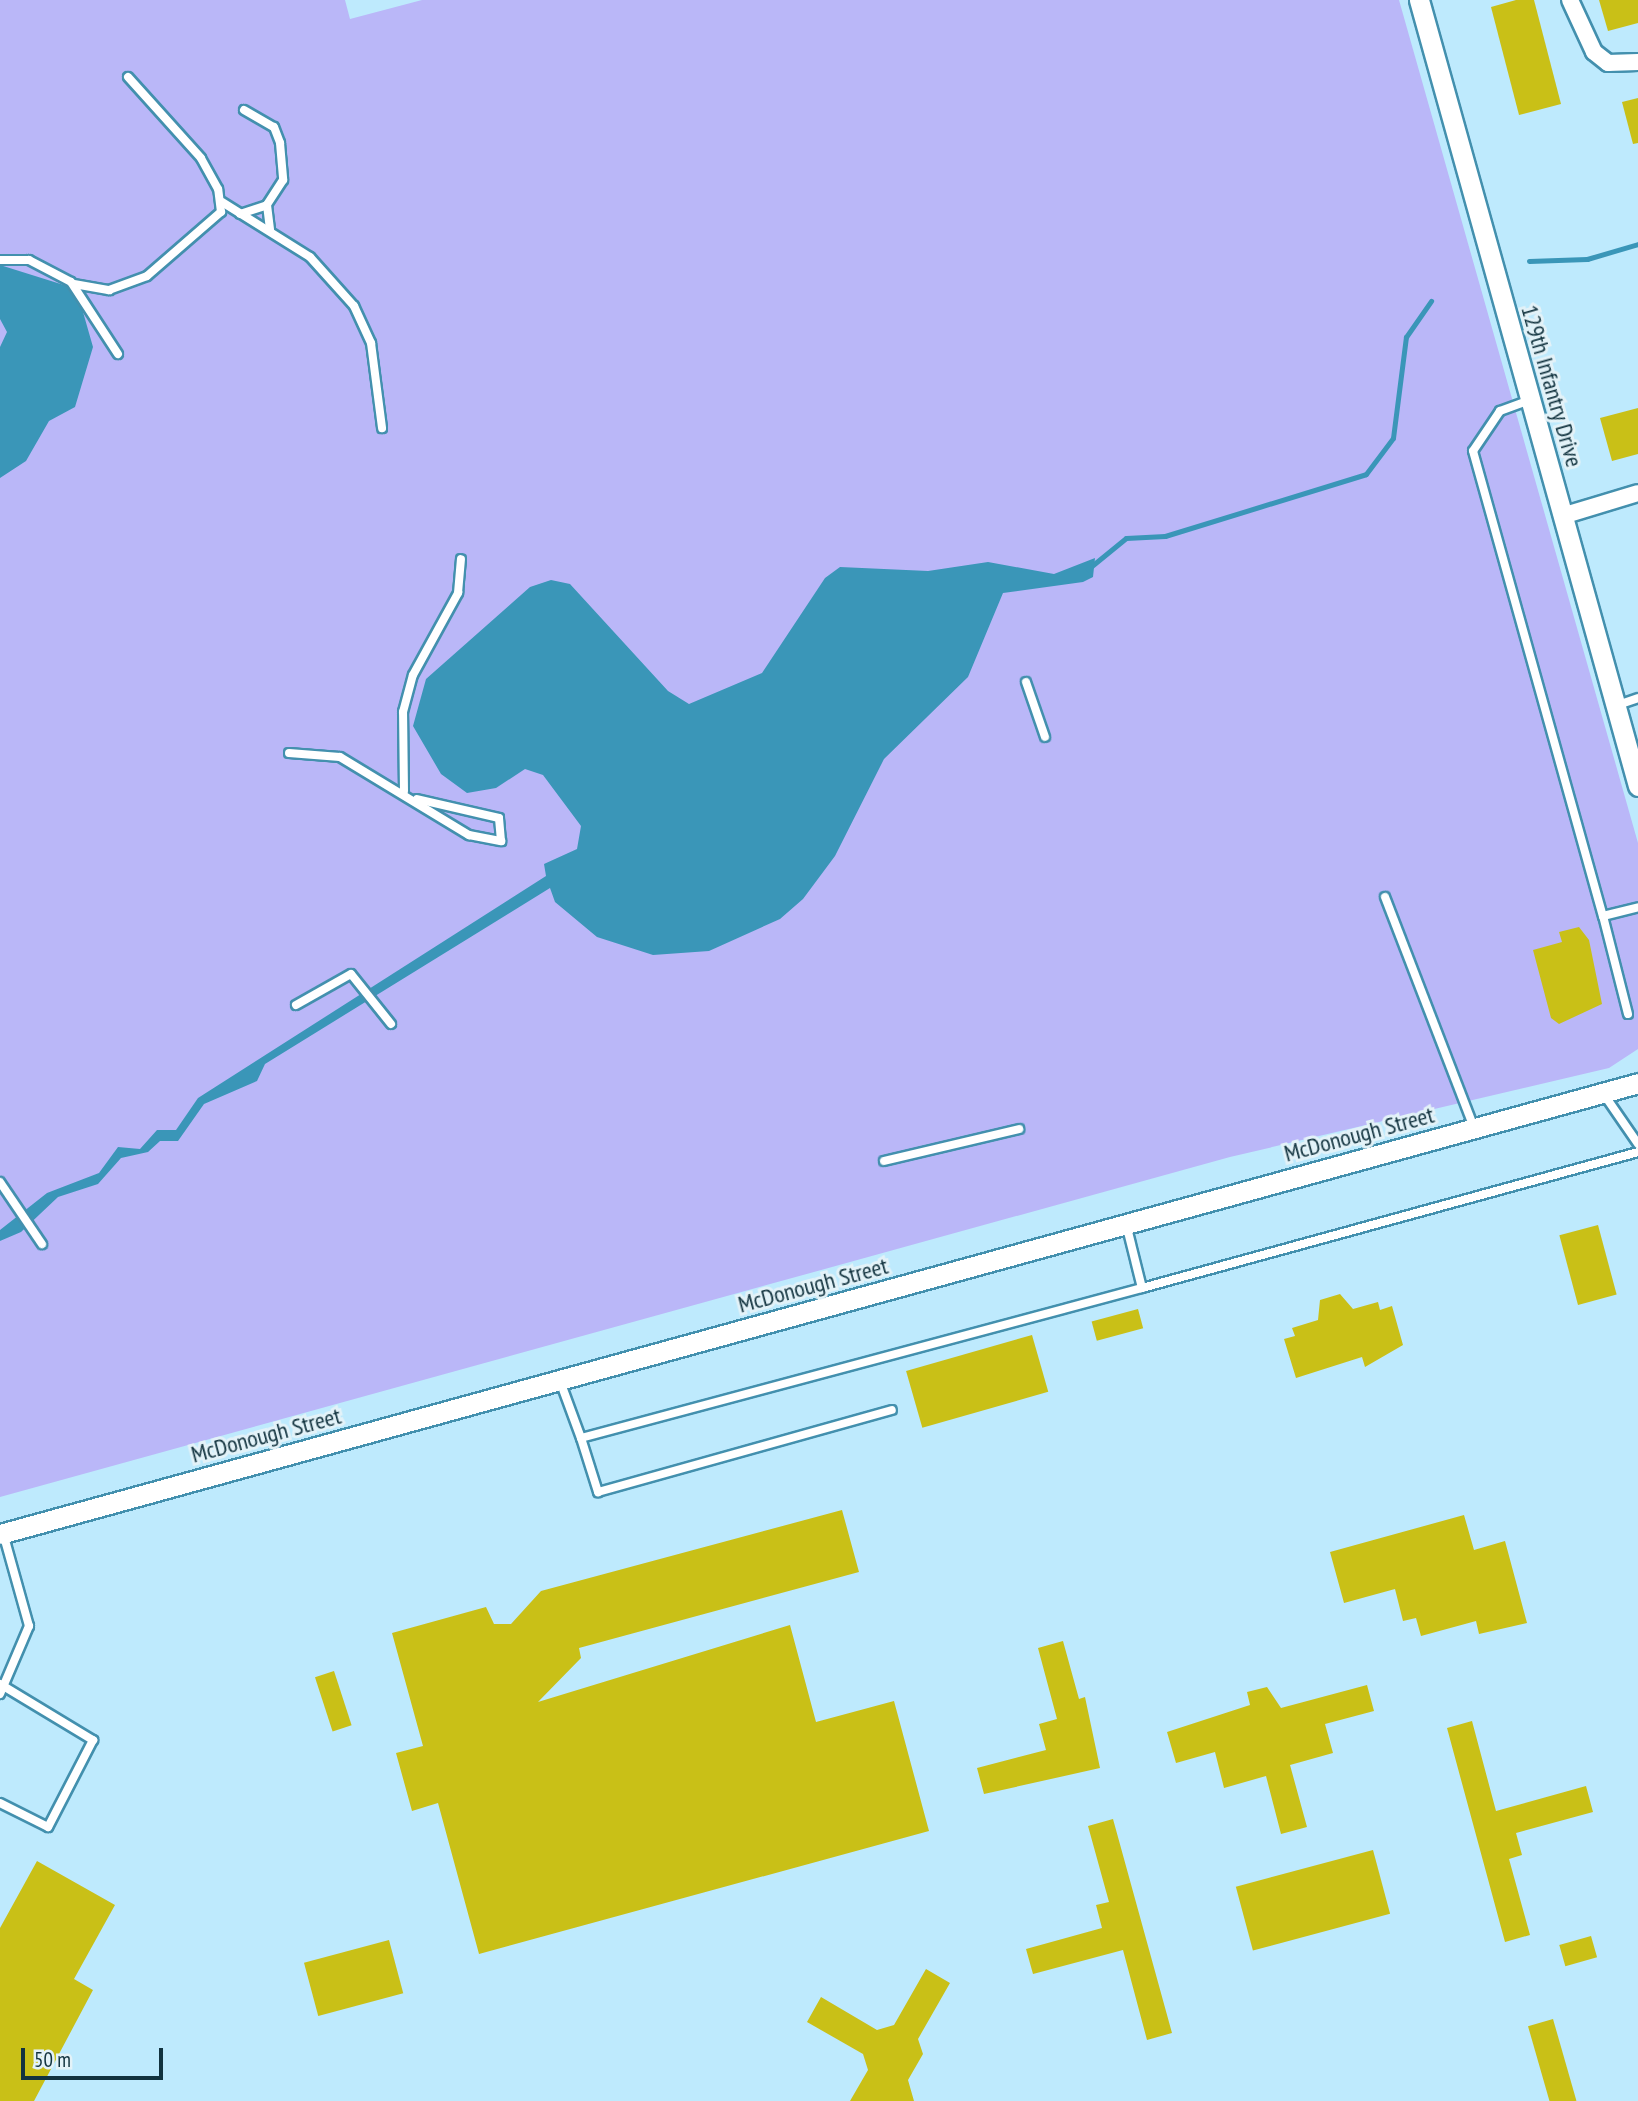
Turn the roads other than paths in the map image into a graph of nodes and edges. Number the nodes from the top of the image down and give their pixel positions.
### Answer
1 (1419, 0) edge
2 (1570, 0) edge
3 (1638, 62) edge
4 (128, 78) dead end
5 (244, 110) dead end
6 (222, 202) junction
7 (267, 205) junction
8 (242, 215) junction
9 (216, 221) junction
10 (270, 230) junction
11 (0, 260) edge
12 (74, 284) junction
13 (118, 354) dead end
14 (1530, 400) junction
15 (382, 428) dead end
16 (1638, 493) edge
17 (1562, 516) junction
18 (461, 559) dead end
19 (1026, 682) dead end
20 (1638, 698) edge
21 (1615, 706) junction
22 (1045, 737) dead end
23 (289, 753) dead end
24 (1638, 786) edge
25 (404, 791) junction
26 (417, 799) junction
27 (1385, 897) dead end
28 (1638, 907) edge
29 (1603, 916) junction
30 (296, 1005) dead end
31 (1628, 1014) dead end
32 (391, 1024) dead end
33 (1638, 1083) edge
34 (1603, 1093) junction
35 (1474, 1128) junction
36 (1019, 1129) dead end
37 (1638, 1144) edge
38 (1638, 1153) edge
39 (884, 1161) dead end
40 (0, 1182) edge
41 (1126, 1224) junction
42 (42, 1244) dead end
43 (1142, 1288) junction
44 (559, 1380) junction
45 (892, 1410) dead end
46 (581, 1438) junction
47 (2, 1533) edge
48 (1, 1688) edge
49 (0, 1803) edge

1 - 14 street, 129th Infantry Drive
2 - 3 street
4 - 6 lane
5 - 7 lane
6 - 8 lane
6 - 9 lane
7 - 8 lane
7 - 10 lane
8 - 9 lane
8 - 10 lane
9 - 12 lane
10 - 15 lane
11 - 12 lane
12 - 13 lane
14 - 17 street, 129th Infantry Drive
14 - 29 lane
16 - 17 street
17 - 21 street, 129th Infantry Drive
18 - 25 lane
19 - 22 lane
20 - 21 lane
21 - 24 street, 129th Infantry Drive
23 - 25 lane
25 - 26 lane
26 - 26 lane
27 - 35 lane
28 - 29 lane
29 - 31 lane
30 - 32 lane
33 - 34 street, McDonough Street
34 - 35 street, McDonough Street
34 - 37 lane
35 - 41 street, McDonough Street
36 - 39 lane
38 - 43 lane
40 - 42 lane
41 - 43 lane
41 - 44 street, McDonough Street
43 - 46 lane
44 - 46 lane
44 - 47 street, McDonough Street
45 - 46 lane
47 - 48 lane
48 - 49 lane

